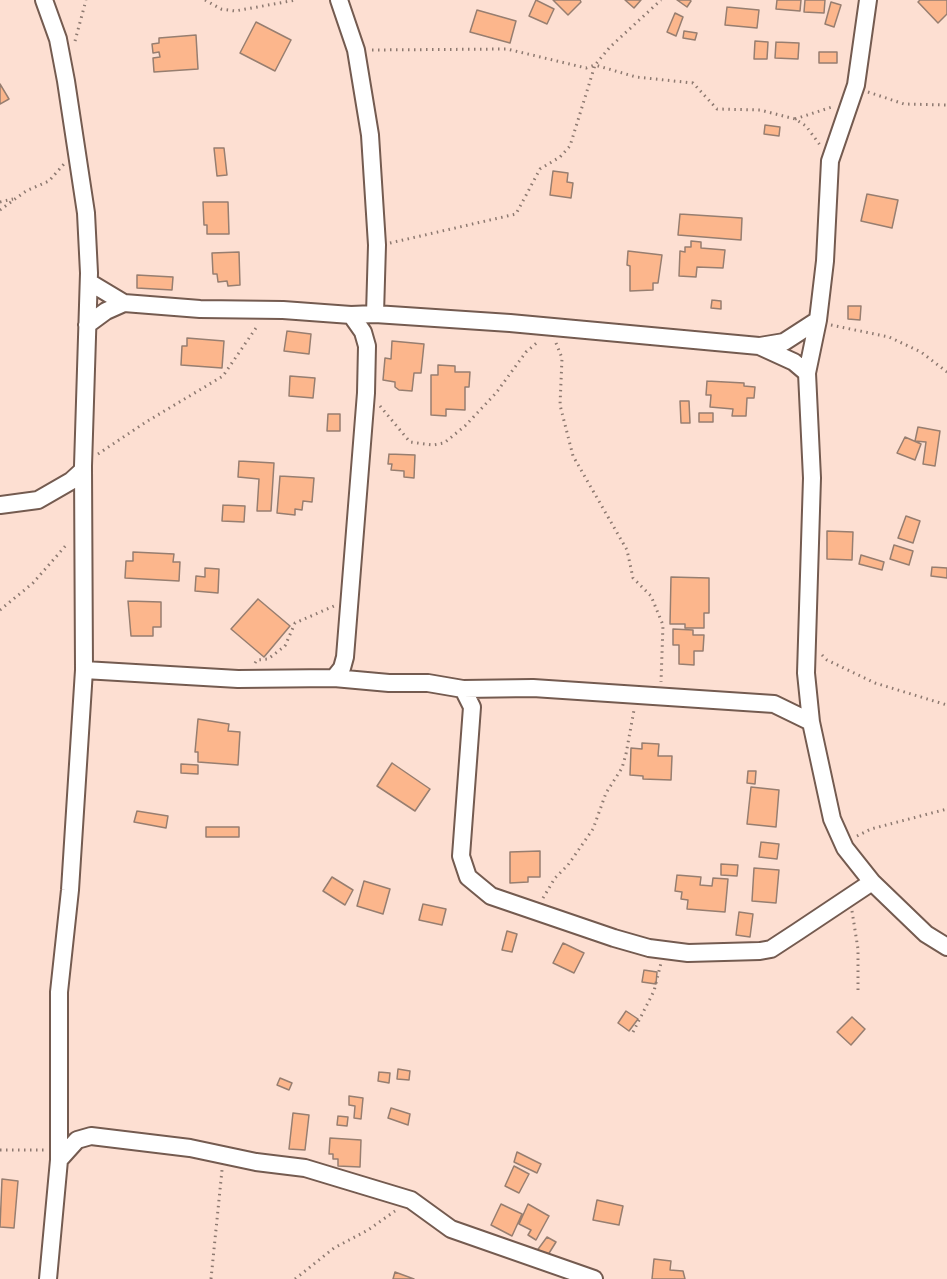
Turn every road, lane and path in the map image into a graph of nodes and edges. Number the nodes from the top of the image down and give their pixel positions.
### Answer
1 (44, 0) edge
2 (205, 0) edge
3 (296, 0) edge
4 (339, 0) edge
5 (661, 0) edge
6 (868, 0) edge
7 (356, 50) junction
8 (595, 65) junction
9 (854, 91) junction
10 (947, 105) edge
11 (795, 119) junction
12 (78, 150) junction
13 (831, 154) junction
14 (15, 198) junction
15 (0, 202) edge
16 (0, 210) edge
17 (377, 245) junction
18 (89, 282) junction
19 (124, 303) junction
20 (270, 309) junction
21 (351, 315) junction
22 (379, 315) junction
23 (818, 321) junction
24 (87, 325) junction
25 (554, 331) junction
26 (365, 340) junction
27 (759, 346) junction
28 (947, 372) edge
29 (807, 373) junction
30 (366, 393) junction
31 (83, 468) junction
32 (0, 505) edge
33 (82, 526) junction
34 (349, 601) junction
35 (0, 610) edge
36 (808, 640) junction
37 (84, 670) junction
38 (334, 678) junction
39 (249, 679) junction
40 (463, 689) junction
41 (636, 696) junction
42 (659, 698) junction
43 (947, 705) edge
44 (811, 722) junction
45 (947, 809) edge
46 (845, 848) junction
47 (872, 882) junction
48 (849, 898) junction
49 (537, 913) junction
50 (947, 947) edge
51 (662, 949) junction
52 (858, 993) dead end
53 (633, 1032) dead end
54 (0, 1150) edge
55 (59, 1155) junction
56 (223, 1155) junction
57 (411, 1200) junction
58 (48, 1279) edge
59 (211, 1279) edge
60 (295, 1279) edge
61 (594, 1279) edge

1 - 12 street
2 - 3 path
4 - 7 street
5 - 8 path
6 - 9 street
7 - 8 path
7 - 17 street
8 - 11 path
8 - 17 path
9 - 10 path
9 - 11 path
9 - 13 street
11 - 13 path
12 - 14 path
12 - 18 street
13 - 23 street
14 - 15 path
14 - 16 path
17 - 22 street
18 - 19 street
18 - 24 street
19 - 20 street
19 - 24 street
20 - 21 street
20 - 31 path
21 - 22 street
21 - 26 street
22 - 25 street
22 - 26 street
23 - 27 street
23 - 28 path
23 - 29 street
24 - 31 street
25 - 27 street
25 - 30 path
25 - 42 path
26 - 30 street
27 - 29 street
29 - 36 street
30 - 34 street
31 - 32 street
31 - 33 street
33 - 35 path
33 - 37 street
34 - 38 street
34 - 39 path
36 - 43 path
36 - 44 street
37 - 39 street
37 - 55 street
38 - 39 street
38 - 40 street
40 - 41 street
40 - 49 street
41 - 42 street
41 - 49 path
42 - 44 street
44 - 46 street
45 - 46 path
46 - 47 street
47 - 48 street
47 - 50 street
48 - 51 street
48 - 52 path
49 - 51 street
51 - 53 path
54 - 55 path
55 - 56 street
55 - 58 street
56 - 57 street
56 - 59 path
57 - 60 path
57 - 61 street

